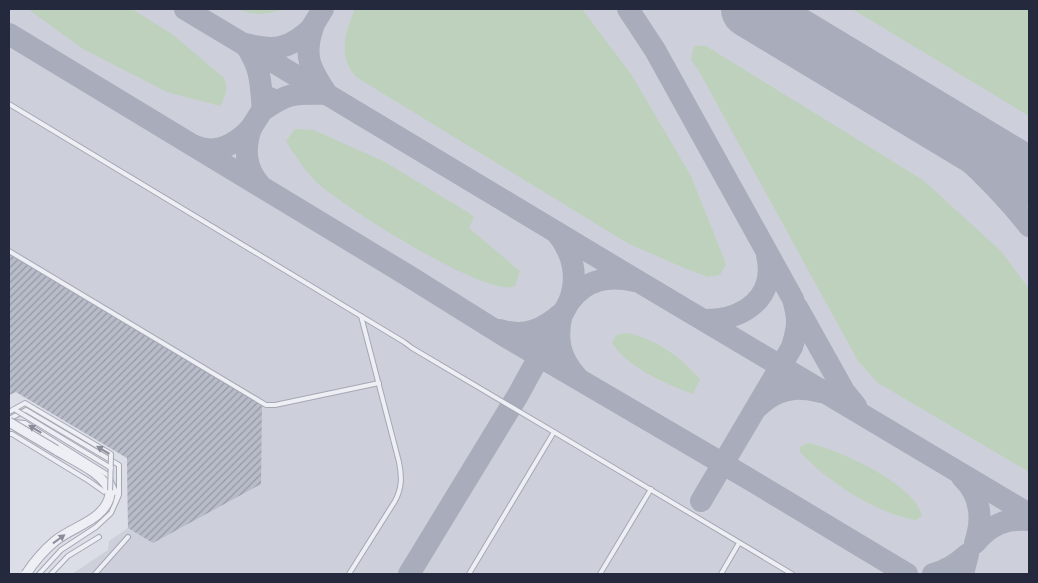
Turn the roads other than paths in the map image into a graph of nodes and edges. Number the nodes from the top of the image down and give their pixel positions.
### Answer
1 (10, 105) edge
2 (9, 251) edge
3 (361, 315) junction
4 (379, 383) junction
5 (14, 409) junction
6 (9, 412) edge
7 (9, 421) edge
8 (554, 432) junction
9 (9, 434) edge
10 (111, 468) junction
11 (651, 489) junction
12 (110, 494) junction
13 (115, 506) junction
14 (99, 537) dead end
15 (128, 537) dead end
16 (739, 543) junction
17 (26, 574) edge
18 (39, 574) edge
19 (51, 574) edge
20 (95, 574) edge
21 (349, 574) edge
22 (468, 574) edge
23 (600, 574) edge
24 (721, 574) edge
25 (792, 574) edge

1 - 3 lane
2 - 4 lane
3 - 4 lane
3 - 8 lane
4 - 21 lane
5 - 6 lane, bridge
5 - 10 lane, bridge
10 -> 5 lane, bridge
7 - 12 street, bridge
13 -> 7 lane
7 - 13 lane
8 - 11 lane
8 - 22 lane
9 - 13 lane
10 - 12 lane, bridge
11 - 16 lane
11 - 23 lane
17 -> 12 street, bridge
13 - 18 lane
14 - 19 lane
15 - 20 lane
16 - 24 lane
16 - 25 lane

